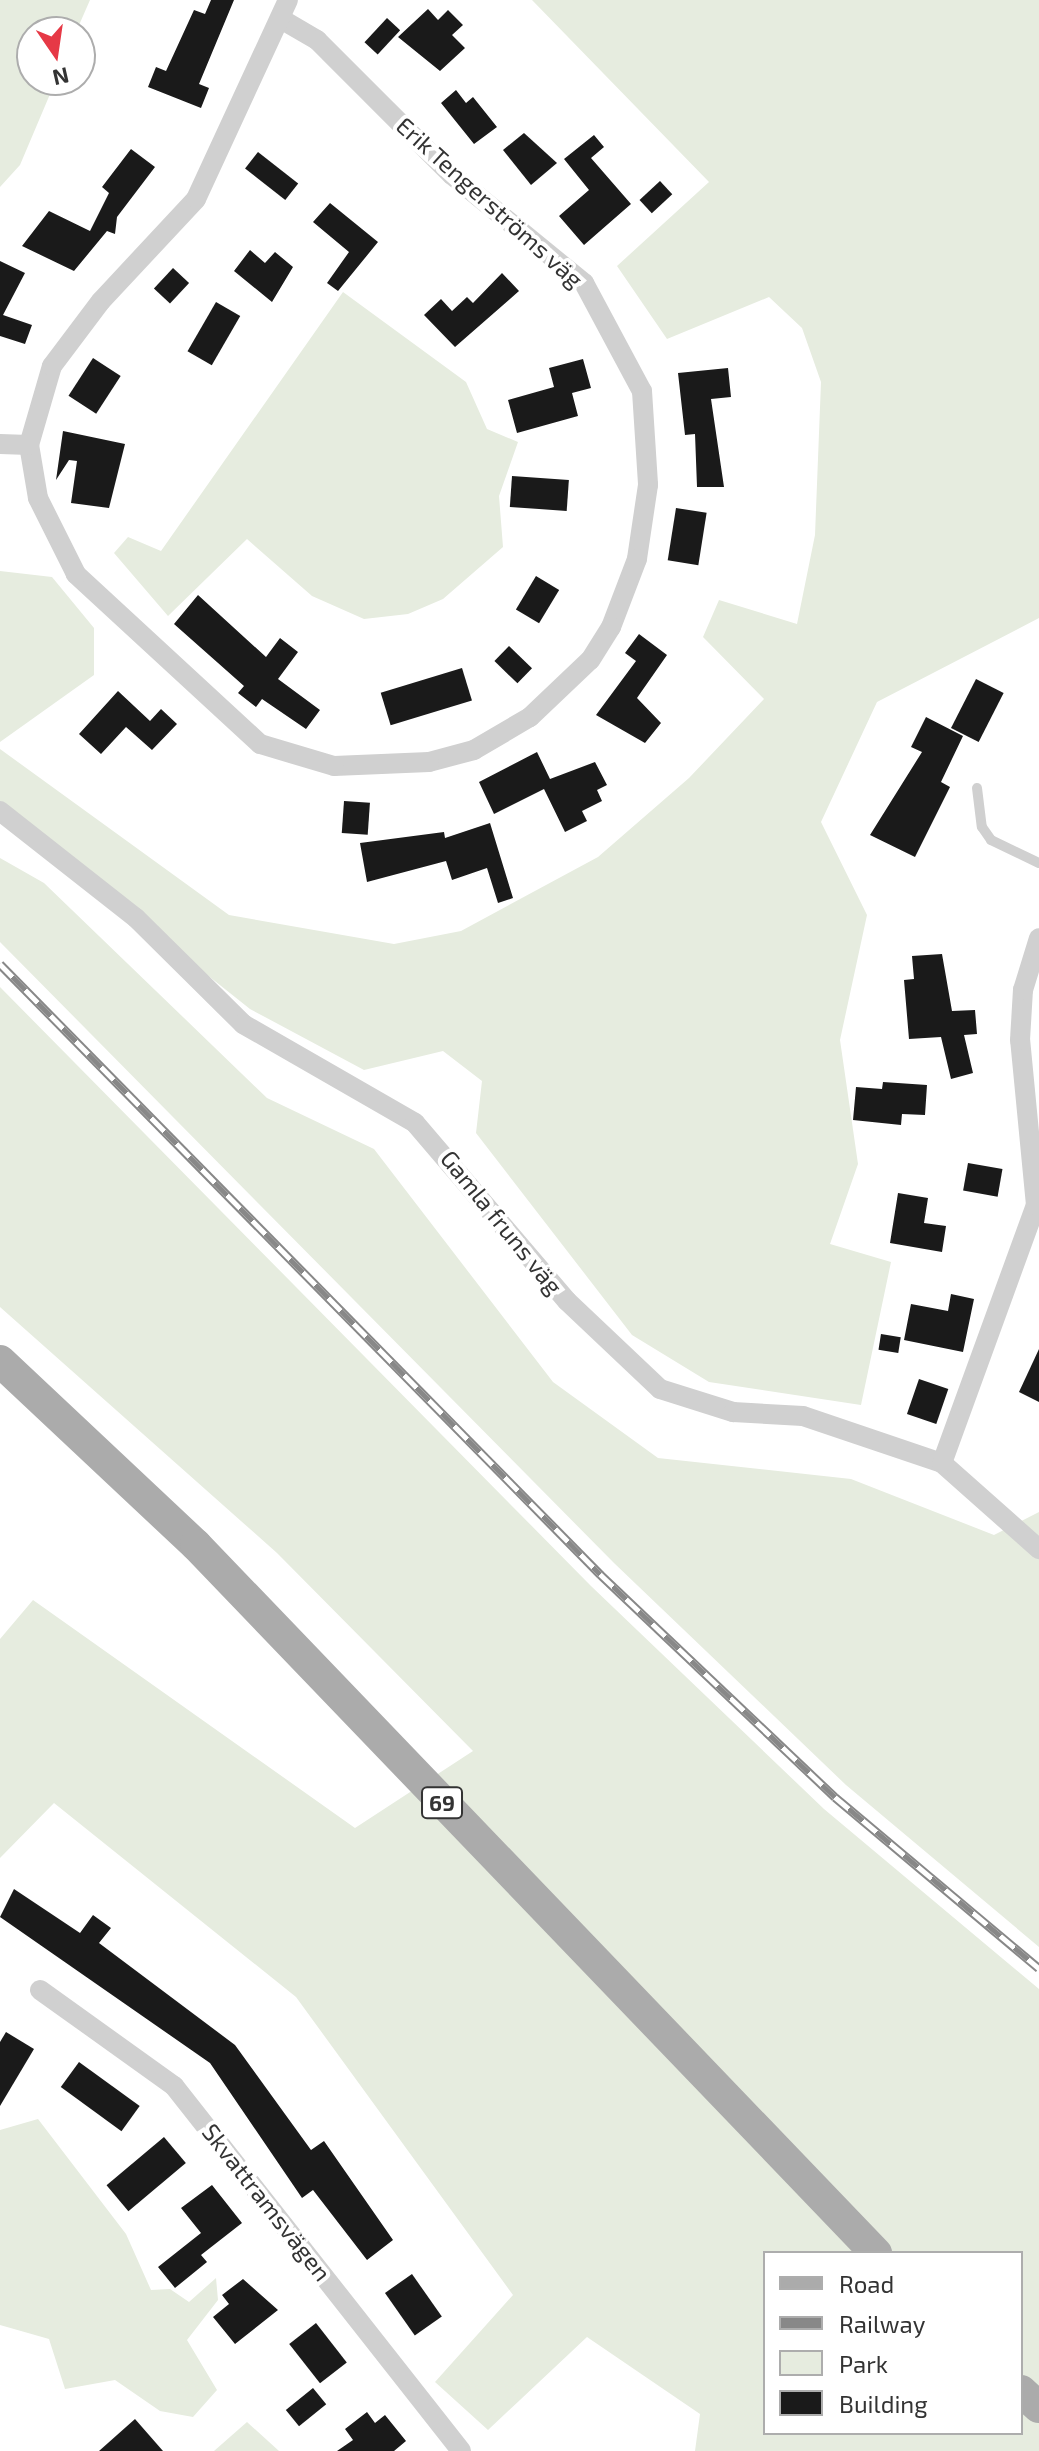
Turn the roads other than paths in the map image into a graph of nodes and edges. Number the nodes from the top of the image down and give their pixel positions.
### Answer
1 (285, 10) edge
2 (0, 444) edge
3 (29, 445) junction
4 (977, 788) dead end
5 (0, 811) edge
6 (1039, 863) edge
7 (1039, 938) edge
8 (0, 1361) edge
9 (942, 1463) junction
10 (1039, 1549) edge
11 (40, 1990) dead end
12 (874, 2251) edge
13 (1023, 2393) edge
14 (1039, 2407) edge
15 (459, 2450) edge

1 - 3 street, Erik Tengerströms väg
1 - 3 street, Erik Tengerströms väg
2 - 3 street
4 - 6 lane
5 - 9 street, Gamla fruns väg
7 - 9 street
8 - 12 main road, 69
9 - 10 street, Gamla fruns väg
11 - 15 street, Skvattramsvägen
13 - 14 main road

